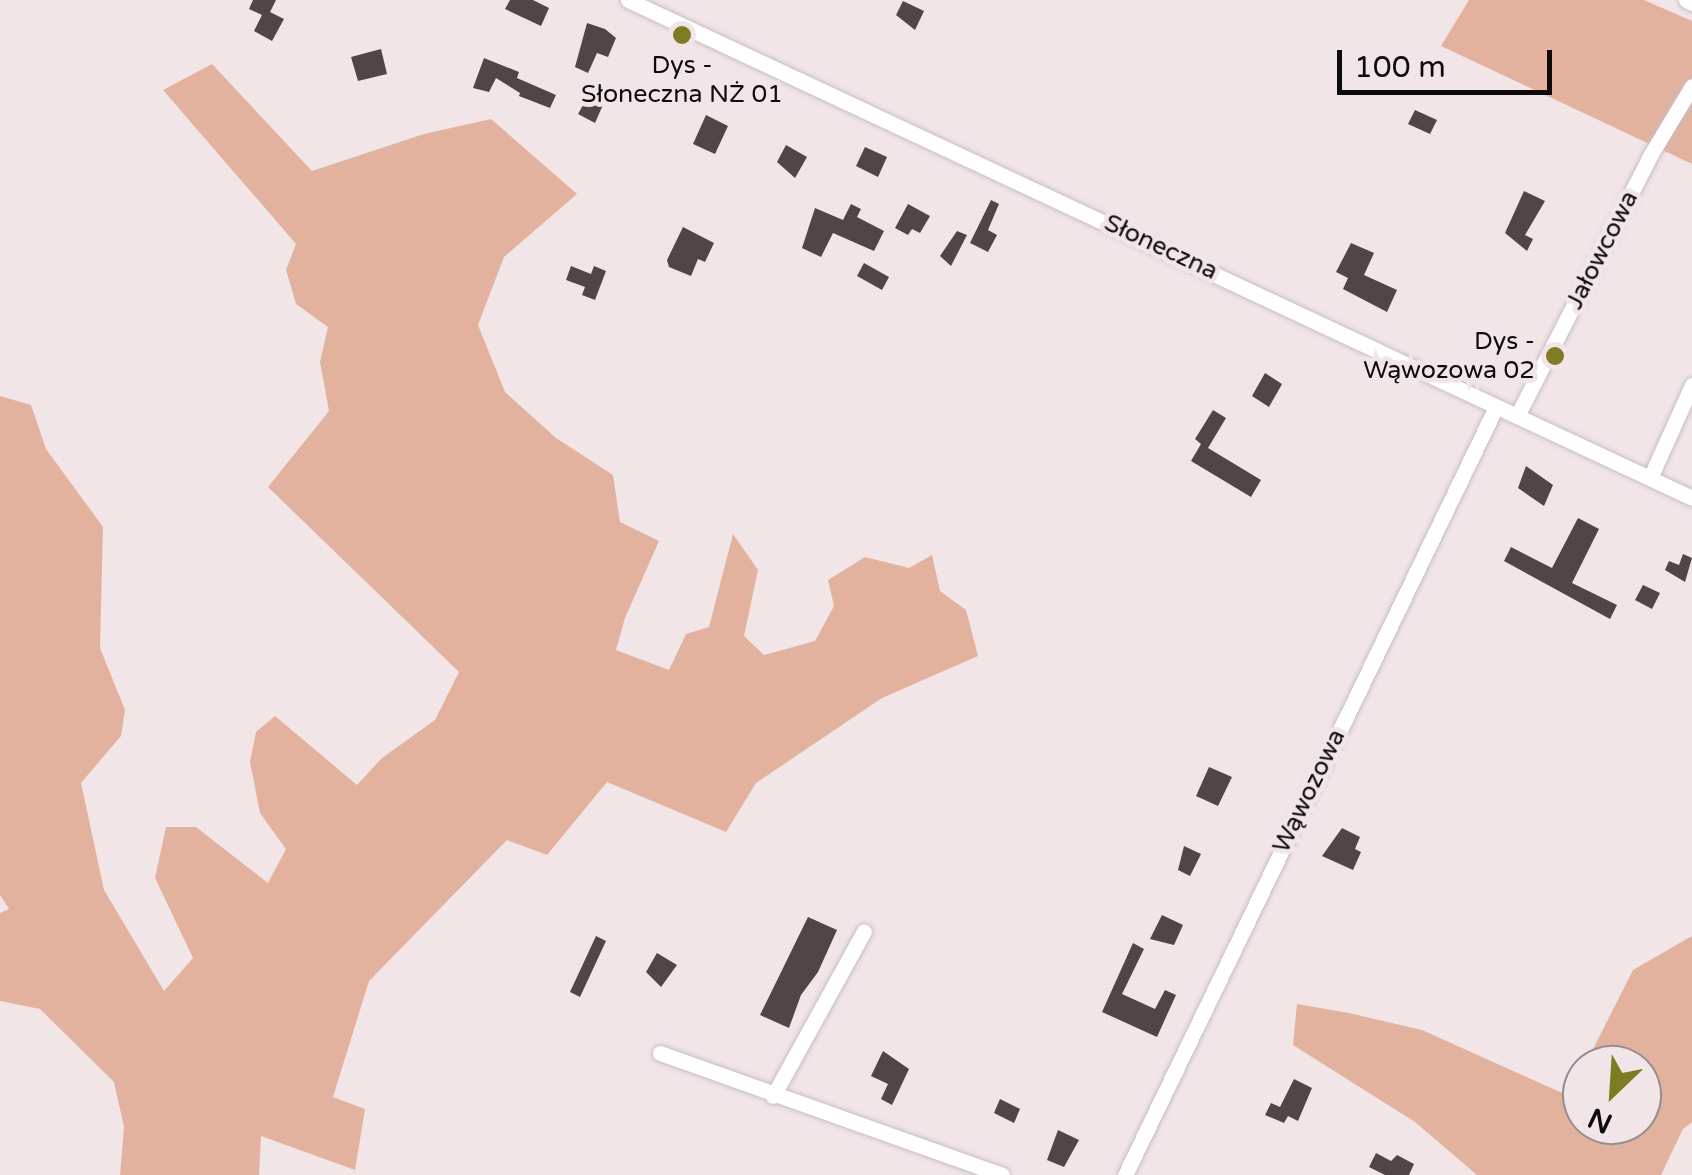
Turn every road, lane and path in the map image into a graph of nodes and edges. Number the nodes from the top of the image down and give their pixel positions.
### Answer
1 (628, 0) edge
2 (1692, 86) edge
3 (1692, 386) edge
4 (1496, 407) junction
5 (1517, 416) junction
6 (1650, 478) junction
7 (1692, 498) edge
8 (864, 931) dead end
9 (660, 1053) dead end
10 (773, 1096) junction
11 (1002, 1175) edge
12 (1124, 1175) edge

1 - 4 street, Słoneczna
2 - 5 street, Jałowcowa
3 - 6 street
4 - 5 street, Słoneczna
4 - 12 street, Wąwozowa
5 - 6 street, Słoneczna
6 - 7 street, Słoneczna
8 - 10 street
9 - 10 street
10 - 11 street

